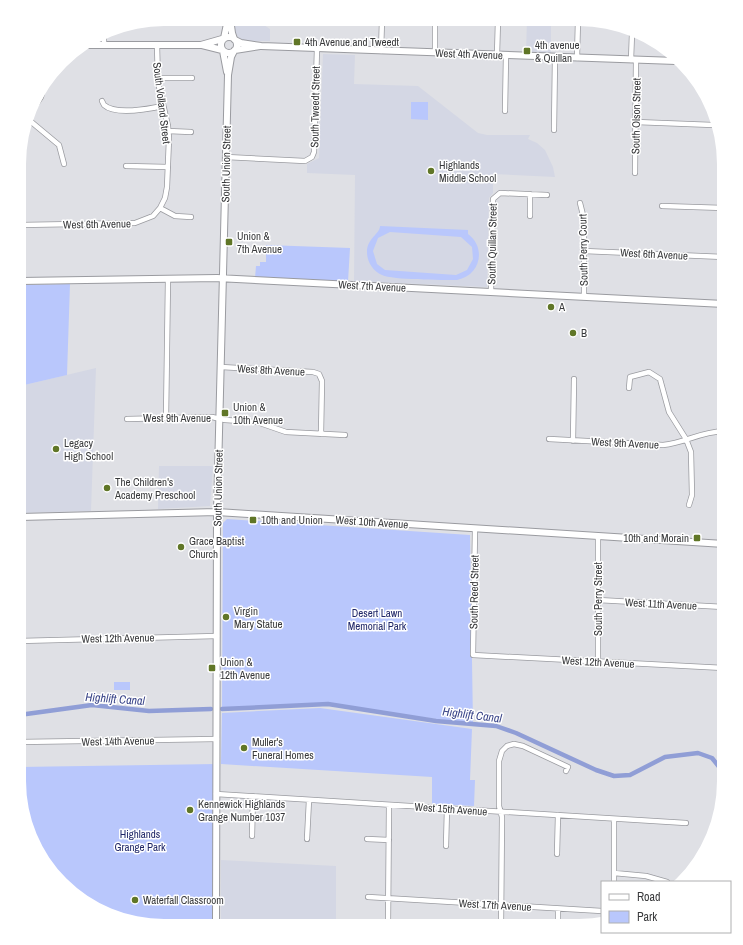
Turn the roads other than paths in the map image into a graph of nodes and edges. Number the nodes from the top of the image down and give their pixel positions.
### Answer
1 (227, 26) edge
2 (231, 26) edge
3 (382, 26) edge
4 (435, 26) edge
5 (498, 26) edge
6 (578, 26) edge
7 (632, 37) edge
8 (223, 39) junction
9 (234, 39) junction
10 (104, 40) edge
11 (95, 45) edge
12 (104, 45) junction
13 (157, 45) junction
14 (201, 45) junction
15 (261, 46) junction
16 (317, 48) junction
17 (223, 51) junction
18 (234, 51) junction
19 (381, 51) junction
20 (435, 53) junction
21 (497, 55) junction
22 (506, 55) junction
23 (556, 57) junction
24 (577, 58) junction
25 (634, 60) junction
26 (671, 61) edge
27 (228, 75) junction
28 (157, 78) junction
29 (192, 78) dead end
30 (102, 101) dead end
31 (163, 106) junction
32 (505, 111) dead end
33 (636, 122) junction
34 (32, 123) edge
35 (711, 125) edge
36 (554, 130) dead end
37 (168, 131) junction
38 (191, 132) dead end
39 (226, 157) junction
40 (64, 164) dead end
41 (126, 166) dead end
42 (168, 167) junction
43 (635, 173) dead end
44 (530, 194) junction
45 (547, 195) dead end
46 (580, 203) dead end
47 (662, 206) dead end
48 (160, 208) junction
49 (717, 208) edge
50 (530, 216) dead end
51 (191, 218) dead end
52 (26, 225) edge
53 (584, 251) junction
54 (717, 257) edge
55 (223, 278) junction
56 (168, 279) junction
57 (26, 281) edge
58 (491, 292) junction
59 (584, 297) junction
60 (717, 304) edge
61 (221, 367) junction
62 (574, 379) dead end
63 (629, 388) dead end
64 (166, 418) junction
65 (127, 419) dead end
66 (220, 419) junction
67 (717, 432) edge
68 (321, 434) junction
69 (344, 435) dead end
70 (549, 439) dead end
71 (686, 439) junction
72 (573, 440) junction
73 (689, 504) dead end
74 (217, 512) junction
75 (26, 517) edge
76 (475, 529) junction
77 (598, 536) junction
78 (717, 544) edge
79 (598, 600) junction
80 (717, 607) edge
81 (217, 636) junction
82 (26, 641) edge
83 (473, 655) joint
84 (598, 662) junction
85 (717, 668) edge
86 (216, 739) junction
87 (26, 742) edge
88 (566, 771) dead end
89 (216, 794) junction
90 (253, 796) junction
91 (309, 800) junction
92 (389, 805) junction
93 (447, 808) junction
94 (500, 812) junction
95 (558, 815) junction
96 (614, 819) junction
97 (686, 823) dead end
98 (252, 836) dead end
99 (308, 839) dead end
100 (367, 839) dead end
101 (389, 840) junction
102 (446, 846) dead end
103 (557, 854) dead end
104 (614, 873) junction
105 (614, 881) edge
106 (664, 881) edge
107 (368, 897) dead end
108 (388, 899) junction
109 (502, 905) junction
110 (558, 909) junction
111 (601, 911) edge
112 (216, 919) edge
113 (388, 919) edge
114 (501, 919) edge
115 (558, 919) edge

1 - 8 main road
2 - 9 main road
3 - 19 street
4 - 20 street
5 - 21 street
6 - 24 street
7 - 25 street, South Olson Street
8 - 9 main road
8 - 14 main road
8 - 17 main road
9 - 15 main road, West 4th Avenue
9 - 18 main road
10 - 12 street
11 - 12 main road
12 - 13 main road
13 - 14 main road
13 - 28 street, South Volland Street
14 - 17 main road
15 - 16 main road, West 4th Avenue
15 - 18 main road, West 4th Avenue
16 - 19 main road, West 4th Avenue
16 - 39 street, South Tweedt Street
17 - 18 main road
17 - 27 main road, South Union Street
18 - 27 main road, South Union Street
19 - 20 main road, West 4th Avenue
20 - 21 main road, West 4th Avenue
21 - 22 main road, West 4th Avenue
22 - 23 main road, West 4th Avenue
22 - 32 street
23 - 24 main road, West 4th Avenue
23 - 36 street
24 - 25 main road, West 4th Avenue
25 - 26 main road, West 4th Avenue
25 - 33 street, South Olson Street
27 - 39 main road, South Union Street
28 - 29 street
28 - 31 street, South Volland Street
30 - 31 street
31 - 37 street, South Volland Street
33 - 35 street
33 - 43 street, South Olson Street
34 - 40 street
37 - 38 street
37 - 42 street, South Volland Street
39 - 55 main road, South Union Street
41 - 42 street
42 - 48 street, South Volland Street
44 - 45 street
44 - 50 street
44 - 58 street, South Quillan Street
46 - 53 street, South Perry Court
47 - 49 street
48 - 51 street
48 - 52 street, West 6th Avenue
53 - 54 street, West 6th Avenue
53 - 59 street, South Perry Court
55 - 56 main road, West 7th Avenue
55 - 58 main road, West 7th Avenue
55 - 61 main road, South Union Street
56 - 57 main road, West 7th Avenue
56 - 64 street
58 - 59 main road, West 7th Avenue
59 - 60 main road, West 7th Avenue
61 - 66 main road, South Union Street
61 - 68 street, West 8th Avenue
62 - 72 street
63 - 71 street
64 - 65 street, West 9th Avenue
64 - 66 street, West 9th Avenue
66 - 68 street, West 9th Avenue
66 - 74 main road, South Union Street
67 - 71 street, West 9th Avenue
68 - 69 street, West 9th Avenue
70 - 72 street, West 9th Avenue
71 - 72 street, West 9th Avenue
71 - 73 street
74 - 75 main road, West 10th Avenue
74 - 76 main road, West 10th Avenue
74 - 81 main road, South Union Street
76 - 77 main road, West 10th Avenue
76 - 83 street, South Reed Street
77 - 78 main road, West 10th Avenue
77 - 79 street, South Perry Street
79 - 80 street, West 11th Avenue
79 - 84 street, South Perry Street
81 - 82 street, West 12th Avenue
81 - 86 main road, South Union Street
83 - 84 street, West 12th Avenue
84 - 85 street, West 12th Avenue
86 - 87 street, West 14th Avenue
86 - 89 main road, South Union Street
88 - 94 street
89 - 90 street, West 15th Avenue
89 - 112 main road, South Union Street
90 - 91 street, West 15th Avenue
90 - 98 street
91 - 92 street, West 15th Avenue
91 - 99 street
92 - 93 street, West 15th Avenue
92 - 101 street
93 - 94 street, West 15th Avenue
93 - 102 street
94 - 95 street, West 15th Avenue
94 - 109 street
95 - 96 street, West 15th Avenue
95 - 103 street
96 - 97 street, West 15th Avenue
96 - 104 street
100 - 101 street
101 - 108 street
104 - 105 street
104 - 106 street
107 - 108 street, West 17th Avenue
108 - 109 street, West 17th Avenue
108 - 113 street
109 - 110 street, West 17th Avenue
109 - 114 street
110 - 111 street, West 17th Avenue
110 - 115 street

